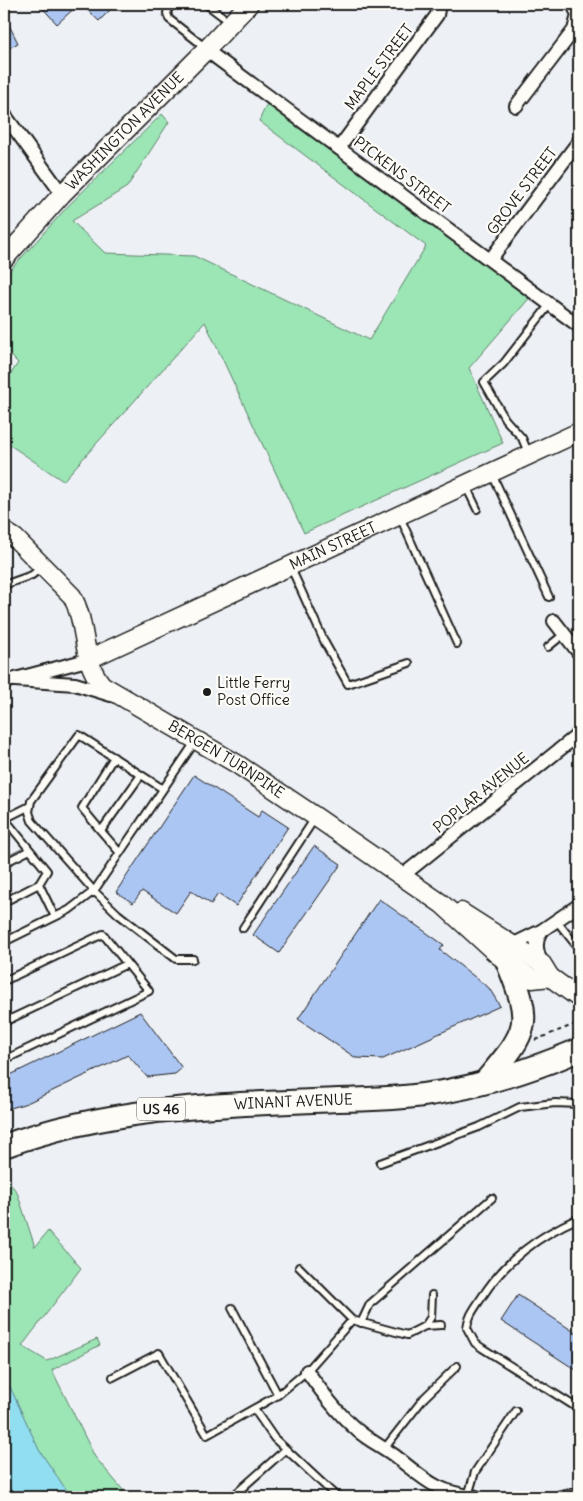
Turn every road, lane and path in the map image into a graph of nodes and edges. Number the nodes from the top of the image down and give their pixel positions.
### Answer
1 (171, 4) edge
2 (206, 4) edge
3 (249, 4) edge
4 (439, 4) edge
5 (573, 4) edge
6 (222, 16) dead end
7 (207, 49) junction
8 (516, 106) dead end
9 (4, 114) edge
10 (579, 141) edge
11 (339, 148) junction
12 (62, 194) junction
13 (4, 259) edge
14 (490, 260) junction
15 (550, 304) junction
16 (579, 326) edge
17 (579, 432) edge
18 (529, 456) junction
19 (492, 474) junction
20 (466, 486) junction
21 (477, 509) dead end
22 (400, 516) junction
23 (4, 530) edge
24 (43, 566) junction
25 (291, 567) junction
26 (4, 585) edge
27 (549, 597) dead end
28 (554, 621) dead end
29 (564, 634) junction
30 (457, 644) dead end
31 (548, 647) dead end
32 (579, 653) edge
33 (87, 660) junction
34 (409, 663) dead end
35 (9, 681) edge
36 (123, 699) junction
37 (579, 734) edge
38 (196, 740) junction
39 (114, 758) junction
40 (142, 775) junction
41 (163, 788) junction
42 (30, 806) junction
43 (316, 817) junction
44 (4, 818) edge
45 (101, 831) junction
46 (30, 850) junction
47 (120, 853) junction
48 (4, 862) edge
49 (402, 876) junction
50 (39, 884) junction
51 (94, 891) junction
52 (4, 902) edge
53 (579, 905) edge
54 (55, 917) junction
55 (556, 920) junction
56 (244, 928) dead end
57 (541, 931) junction
58 (4, 942) edge
59 (579, 949) edge
60 (510, 953) junction
61 (194, 959) dead end
62 (127, 964) junction
63 (546, 971) junction
64 (4, 980) edge
65 (579, 998) edge
66 (4, 1022) edge
67 (578, 1023) dead end
68 (528, 1043) dead end
69 (579, 1050) edge
70 (4, 1060) edge
71 (485, 1082) junction
72 (579, 1104) edge
73 (4, 1146) edge
74 (380, 1163) dead end
75 (492, 1198) dead end
76 (579, 1218) edge
77 (299, 1267) dead end
78 (432, 1295) dead end
79 (232, 1308) dead end
80 (352, 1320) junction
81 (361, 1323) junction
82 (441, 1325) dead end
83 (424, 1326) junction
84 (457, 1366) dead end
85 (307, 1371) junction
86 (113, 1377) dead end
87 (278, 1396) junction
88 (254, 1409) junction
89 (579, 1409) edge
90 (516, 1411) dead end
91 (384, 1448) junction
92 (286, 1449) junction
93 (579, 1495) edge
94 (232, 1497) edge
95 (337, 1497) edge
96 (472, 1497) edge
97 (561, 1497) edge

1 - 7 lane
2 - 6 lane
3 - 7 street, WASHINGTON AVENUE
4 - 11 street, MAPLE STREET
5 - 8 street
7 - 11 street, PICKENS STREET
7 - 12 street, WASHINGTON AVENUE
9 - 12 street
10 - 14 street, GROVE STREET
11 - 14 street, PICKENS STREET
12 - 13 street, WASHINGTON AVENUE
14 - 15 street, PICKENS STREET
15 - 16 street, PICKENS STREET
15 - 18 lane
17 - 18 street, MAIN STREET
18 - 19 street, MAIN STREET
19 - 20 street, MAIN STREET
19 - 27 lane
20 - 21 lane
20 - 22 street, MAIN STREET
22 - 25 street, MAIN STREET
22 - 30 lane
23 - 24 street
24 - 26 lane
24 - 33 street
25 - 33 street, MAIN STREET
25 - 34 lane
28 - 29 street
29 - 31 lane
29 - 32 street
33 - 35 street
33 - 36 street, BERGEN TURNPIKE
35 - 36 street
36 - 38 street, BERGEN TURNPIKE
37 - 49 street, POPLAR AVENUE
38 - 41 lane
38 - 43 street, BERGEN TURNPIKE
39 - 40 lane
39 - 42 lane
39 - 45 lane
40 - 41 lane
40 - 45 lane
41 - 47 lane
42 - 44 lane
42 - 51 lane
43 - 49 street, BERGEN TURNPIKE
43 - 56 lane
44 - 46 lane
45 - 47 lane
46 - 48 lane
46 - 50 lane
47 - 51 lane
49 - 60 street, BERGEN TURNPIKE
50 - 52 lane
50 - 54 lane
51 - 54 lane
51 - 61 lane
53 - 55 street
54 - 58 lane
55 - 57 street
55 - 59 lane
57 - 60 street
57 - 63 street
60 - 63 street, BERGEN TURNPIKE
60 - 71 highway
62 - 64 lane
62 - 66 lane
62 - 70 lane
63 - 65 street
67 - 68 path
69 - 71 highway, WINANT AVENUE / US 46
71 - 73 highway, WINANT AVENUE / US 46
72 - 74 lane
75 - 81 lane
76 - 89 lane
77 - 80 lane
78 - 83 lane
79 - 87 lane
80 - 81 lane
80 - 85 lane
81 - 83 lane
82 - 83 lane
84 - 91 lane
85 - 87 lane
85 - 91 street
86 - 88 lane
87 - 88 lane
88 - 92 lane
90 - 96 lane
91 - 96 street
92 - 94 lane
92 - 95 lane
93 - 97 street

